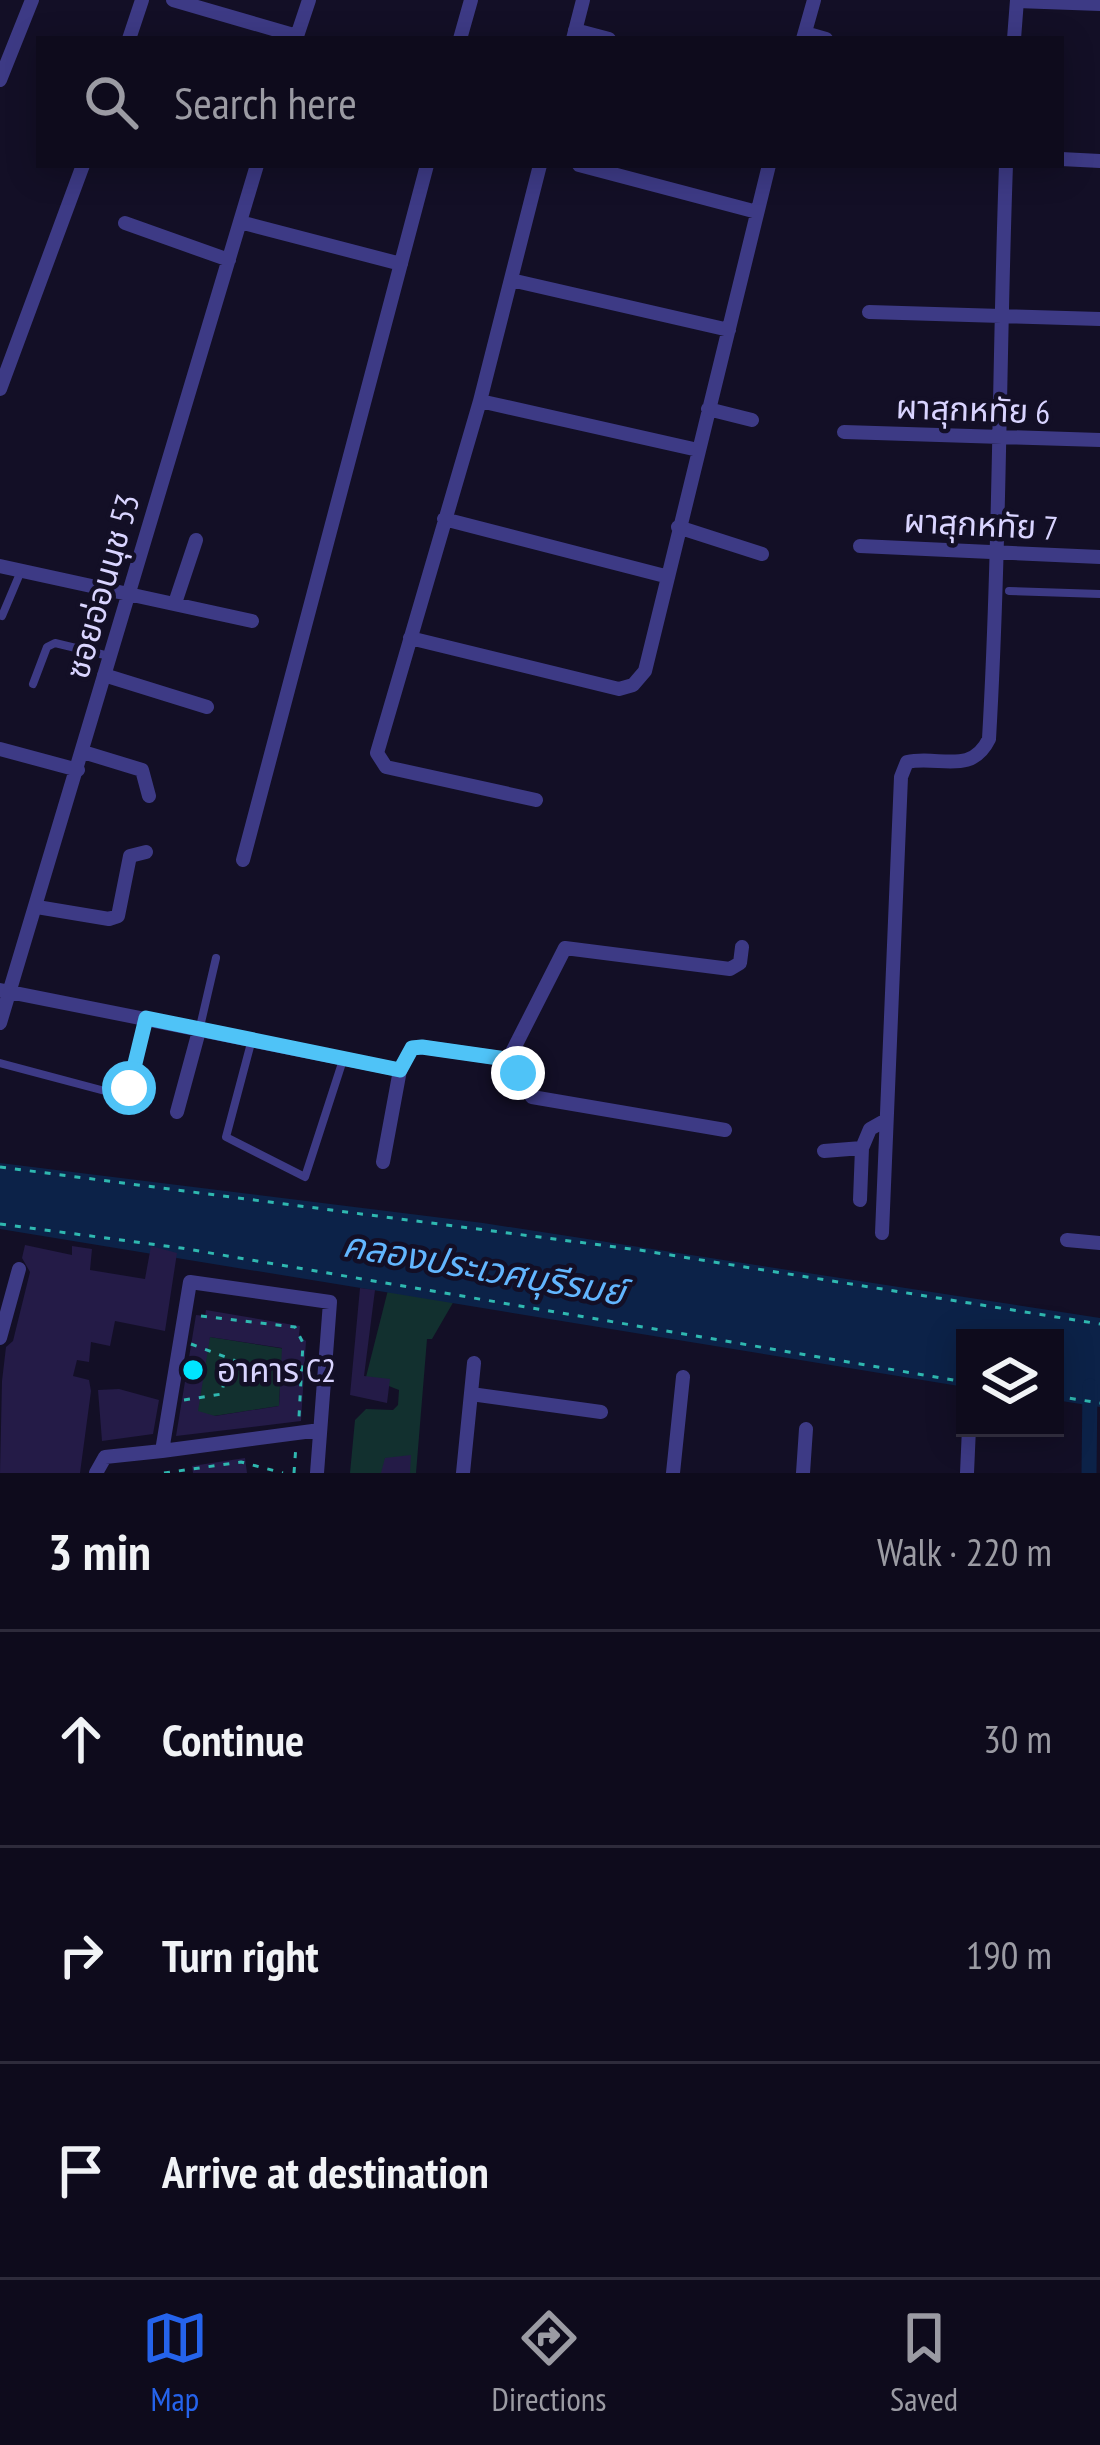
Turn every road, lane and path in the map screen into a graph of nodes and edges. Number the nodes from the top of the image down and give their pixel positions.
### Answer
1 (32, 0) edge
2 (142, 0) edge
3 (173, 0) edge
4 (308, 0) edge
5 (471, 0) edge
6 (583, 0) edge
7 (814, 0) edge
8 (1017, 1) edge
9 (1100, 4) edge
10 (574, 34) edge
11 (130, 36) edge
12 (294, 36) edge
13 (297, 36) edge
14 (461, 36) edge
15 (804, 36) edge
16 (1014, 36) edge
17 (0, 80) edge
18 (1064, 160) edge
19 (1100, 160) edge
20 (82, 168) edge
21 (255, 168) edge
22 (426, 168) edge
23 (539, 168) edge
24 (590, 168) edge
25 (769, 168) edge
26 (1006, 168) edge
27 (757, 212) junction
28 (240, 222) junction
29 (125, 223) dead end
30 (229, 260) junction
31 (401, 264) junction
32 (512, 280) junction
33 (869, 312) dead end
34 (1000, 317) junction
35 (1100, 319) edge
36 (728, 329) junction
37 (0, 389) edge
38 (480, 401) junction
39 (708, 409) junction
40 (752, 420) dead end
41 (844, 432) dead end
42 (998, 437) junction
43 (1100, 440) edge
44 (698, 450) junction
45 (444, 519) junction
46 (678, 527) junction
47 (196, 540) dead end
48 (860, 546) dead end
49 (1000, 549) junction
50 (762, 554) dead end
51 (1100, 557) edge
52 (0, 566) edge
53 (21, 571) junction
54 (665, 576) junction
55 (1009, 591) dead end
56 (127, 593) junction
57 (1100, 594) edge
58 (175, 603) junction
59 (2, 616) edge
60 (252, 621) dead end
61 (410, 638) junction
62 (109, 656) junction
63 (104, 675) junction
64 (33, 684) dead end
65 (207, 706) dead end
66 (0, 749) edge
67 (83, 752) junction
68 (78, 770) junction
69 (148, 796) dead end
70 (536, 800) dead end
71 (146, 852) dead end
72 (243, 860) dead end
73 (37, 908) junction
74 (742, 947) dead end
75 (216, 958) dead end
76 (0, 964) edge
77 (18, 971) junction
78 (5, 992) edge
79 (146, 1018) junction
80 (0, 1023) edge
81 (199, 1031) junction
82 (251, 1043) junction
83 (343, 1060) junction
84 (508, 1060) junction
85 (0, 1063) edge
86 (400, 1070) junction
87 (177, 1112) dead end
88 (886, 1120) junction
89 (724, 1130) dead end
90 (862, 1148) junction
91 (824, 1151) dead end
92 (383, 1162) dead end
93 (0, 1167) edge
94 (860, 1199) dead end
95 (0, 1224) edge
96 (882, 1234) dead end
97 (1067, 1240) dead end
98 (1100, 1243) edge
99 (19, 1269) dead end
100 (194, 1318) dead end
101 (1100, 1324) edge
102 (191, 1330) dead end
103 (0, 1338) edge
104 (227, 1357) junction
105 (474, 1363) dead end
106 (683, 1377) dead end
107 (956, 1380) edge
108 (300, 1385) junction
109 (182, 1386) dead end
110 (471, 1394) junction
111 (1064, 1397) edge
112 (1100, 1403) edge
113 (601, 1412) dead end
114 (298, 1423) dead end
115 (806, 1429) dead end
116 (320, 1430) junction
117 (969, 1437) edge
118 (162, 1451) junction
119 (96, 1473) edge
120 (164, 1473) edge
121 (283, 1473) edge
122 (317, 1473) edge
123 (463, 1473) edge
124 (673, 1473) edge
125 (803, 1473) edge
126 (968, 1473) edge

1 - 17 street
2 - 11 street
3 - 12 street
4 - 13 street
5 - 14 street
6 - 10 street
7 - 15 street
8 - 9 street
8 - 16 street
18 - 19 street
20 - 37 street
21 - 28 street, ซอยอ่อนนุช 53
22 - 31 street
23 - 32 street
24 - 27 street
25 - 27 street
26 - 34 street
27 - 36 street
28 - 30 street, ซอยอ่อนนุช 53
28 - 31 street
29 - 30 street
30 - 56 street, ซอยอ่อนนุช 53
31 - 72 street
32 - 36 street
32 - 38 street
33 - 34 street
34 - 35 street
34 - 42 street
36 - 39 street
38 - 44 street
38 - 45 street
39 - 40 street
39 - 44 street
41 - 42 street, ผาสุกหทัย 6
42 - 43 street, ผาสุกหทัย 6
42 - 49 street
44 - 46 street
45 - 54 street
45 - 61 street
46 - 50 street
46 - 54 street
47 - 58 street
48 - 49 street, ผาสุกหทัย 7
49 - 51 street, ผาสุกหทัย 7
49 - 88 street
52 - 53 street
53 - 56 street
53 - 59 lane
54 - 61 street
55 - 57 lane
56 - 58 street
56 - 62 street, ซอยอ่อนนุช 53
58 - 60 street
61 - 70 street
62 - 63 street, ซอยอ่อนนุช 53
62 - 64 lane
63 - 65 street
63 - 67 street, ซอยอ่อนนุช 53
66 - 68 street
67 - 68 street, ซอยอ่อนนุช 53
67 - 69 street
68 - 73 street, ซอยอ่อนนุช 53
71 - 73 street
73 - 77 street, ซอยอ่อนนุช 53
74 - 84 street
75 - 81 lane
76 - 77 street
77 - 78 street, ซอยอ่อนนุช 53
78 - 79 street
78 - 80 street, ซอยอ่อนนุช 53
79 - 81 street
79 - 85 lane
81 - 82 street
81 - 87 street
82 - 83 street
82 - 83 lane
83 - 86 street
84 - 86 street
84 - 89 street
86 - 92 street
88 - 90 street
88 - 96 street
90 - 91 street
90 - 94 street
93 - 101 path
95 - 107 path
97 - 98 street
99 - 103 street
100 - 108 path
102 - 104 path
104 - 108 path
104 - 109 path
105 - 110 street
106 - 124 street
108 - 114 path
110 - 113 street
110 - 123 street
111 - 112 path
115 - 125 street
116 - 118 street
116 - 118 street
116 - 122 street
117 - 126 street
118 - 119 street
120 - 121 path

